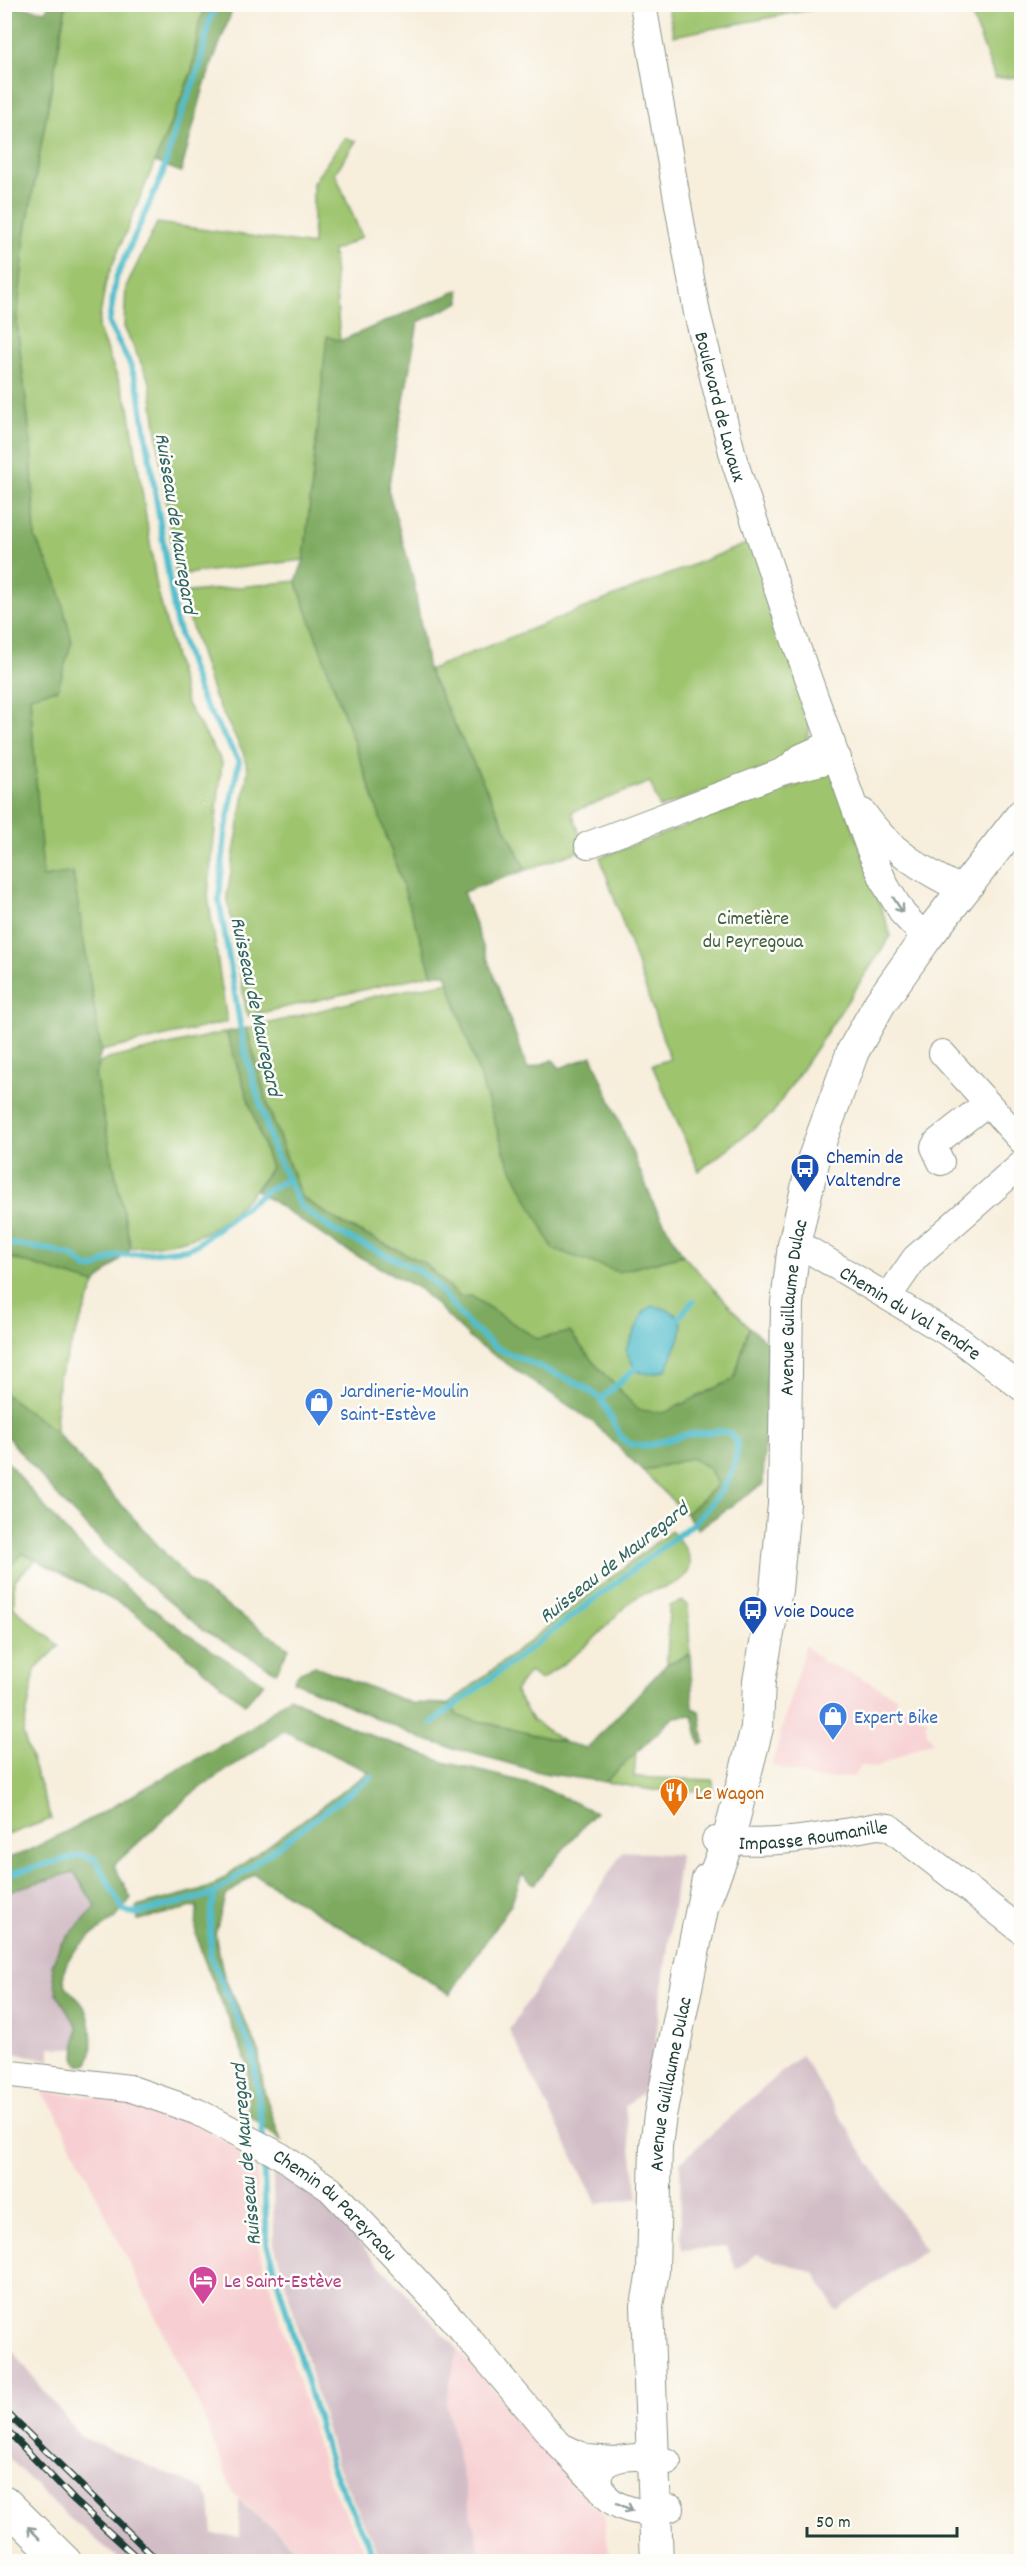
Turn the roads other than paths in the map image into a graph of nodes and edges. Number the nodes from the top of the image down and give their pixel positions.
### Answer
1 (643, 4) edge
2 (835, 750) junction
3 (851, 794) junction
4 (1022, 815) edge
5 (588, 845) dead end
6 (901, 854) junction
7 (877, 868) junction
8 (963, 890) junction
9 (926, 938) junction
10 (942, 1053) dead end
11 (987, 1103) junction
12 (1022, 1141) edge
13 (941, 1162) dead end
14 (1022, 1164) edge
15 (794, 1245) junction
16 (888, 1297) junction
17 (1022, 1388) edge
18 (722, 1841) junction
19 (1022, 1931) edge
20 (4, 2073) edge
21 (560, 2445) junction
22 (614, 2460) junction
23 (660, 2460) junction
24 (603, 2491) junction
25 (4, 2502) edge
26 (663, 2510) junction
27 (64, 2562) edge
28 (657, 2562) edge
29 (674, 2562) edge

1 - 2 street, Boulevard de Lavaux
2 - 3 street, Boulevard de Lavaux
2 - 5 street
3 - 6 street, Boulevard de Lavaux
3 - 7 street, Boulevard de Lavaux
4 - 8 main road, Avenue Guillaume Dulac
6 - 7 street
6 - 8 street, Boulevard de Lavaux
7 -> 9 street, Boulevard de Lavaux
8 - 9 main road, Avenue Guillaume Dulac
9 - 15 main road, Avenue Guillaume Dulac
10 - 11 street
11 - 12 street
11 - 13 street
14 - 16 street
15 - 16 street, Chemin du Val Tendre
15 - 18 main road, Avenue Guillaume Dulac
16 - 17 street, Chemin du Val Tendre
18 - 19 street, Impasse Roumanille
18 - 23 main road, Avenue Guillaume Dulac
20 - 21 street, Chemin du Pareyraou
21 - 22 street, Chemin du Pareyraou
21 - 24 street, Chemin du Pareyraou
22 - 23 street, Chemin du Pareyraou
22 - 24 street
23 - 26 main road, Avenue Guillaume Dulac
24 -> 26 street, Chemin du Pareyraou
27 -> 25 highway
26 - 28 main road, Avenue Guillaume Dulac
26 - 29 main road, Avenue Guillaume Dulac

